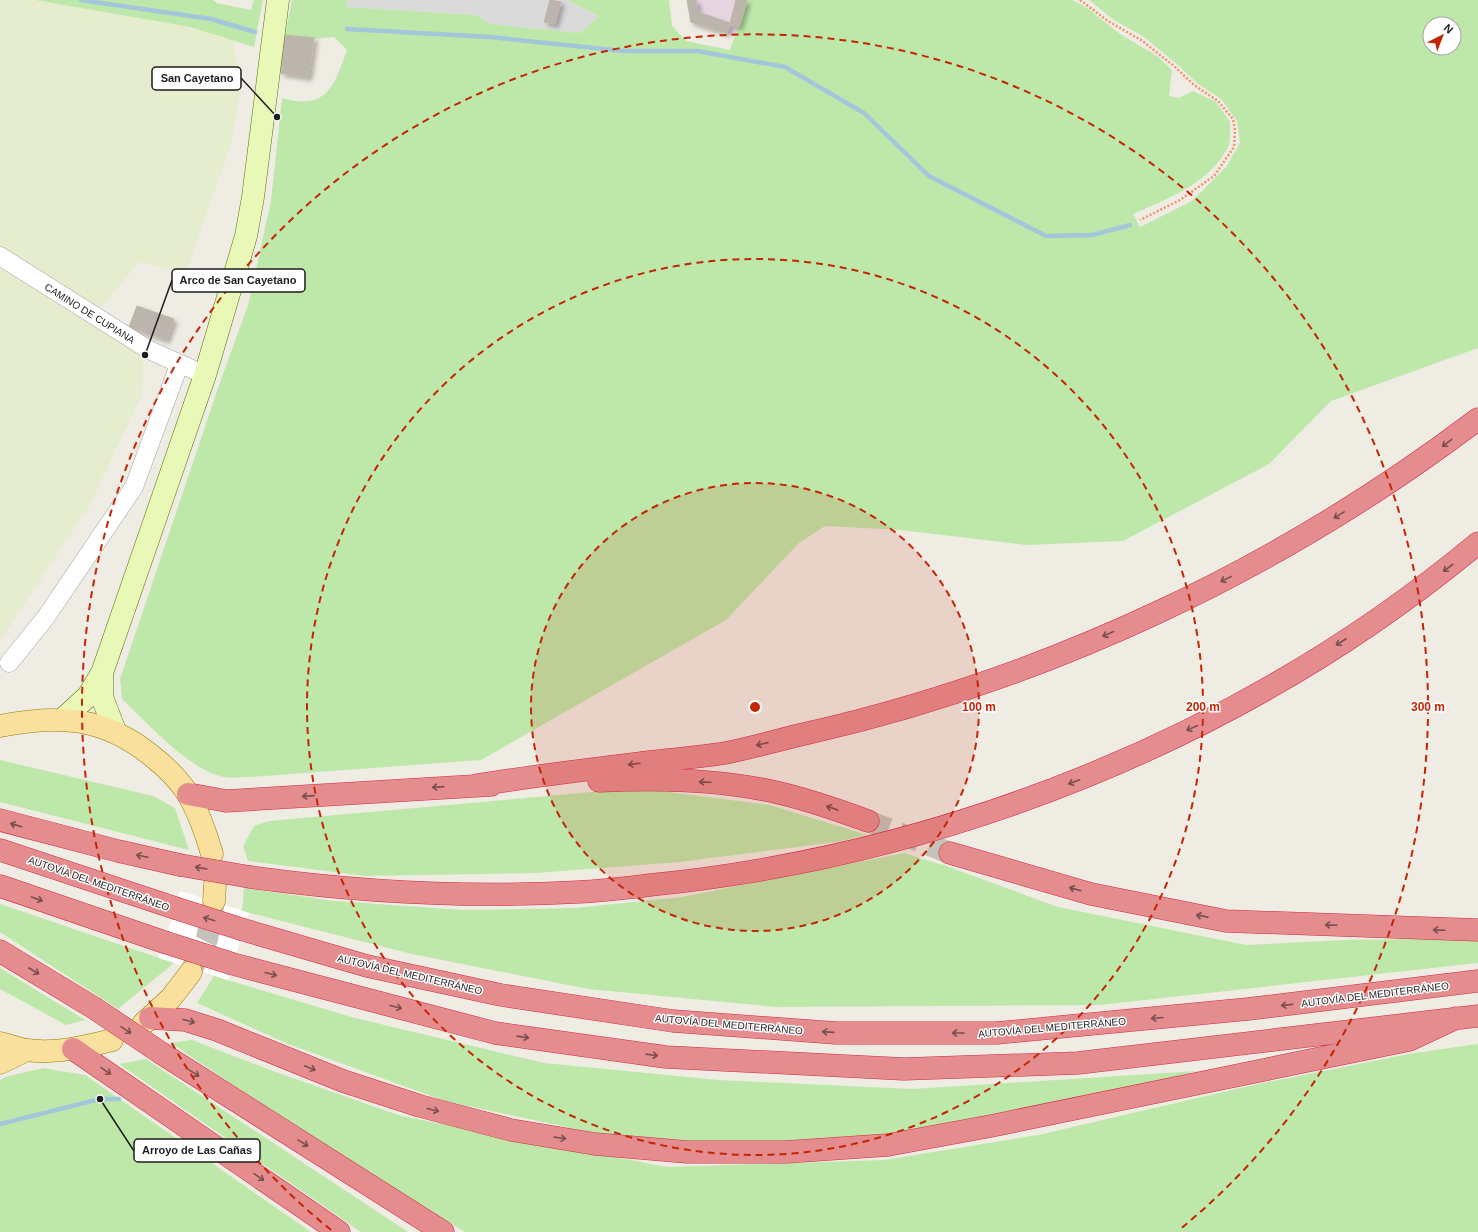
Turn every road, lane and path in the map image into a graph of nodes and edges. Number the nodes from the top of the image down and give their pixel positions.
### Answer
1 (278, 0) edge
2 (1080, 0) edge
3 (1140, 220) dead end
4 (0, 256) edge
5 (179, 365) junction
6 (205, 375) junction
7 (1478, 420) edge
8 (1478, 543) edge
9 (10, 663) dead end
10 (102, 673) junction
11 (63, 719) junction
12 (0, 726) edge
13 (115, 731) junction
14 (477, 785) junction
15 (188, 794) junction
16 (0, 820) edge
17 (868, 821) tunnel mouth
18 (0, 850) edge
19 (950, 853) tunnel mouth
20 (212, 854) dead end
21 (0, 886) edge
22 (1478, 930) edge
23 (0, 951) edge
24 (191, 972) tunnel mouth
25 (1478, 981) edge
26 (1478, 1016) edge
27 (1456, 1018) junction
28 (147, 1021) joint
29 (112, 1040) dead end
30 (0, 1043) edge
31 (74, 1049) junction
32 (27, 1050) junction
33 (0, 1063) edge
34 (339, 1232) edge
35 (443, 1232) edge

1 - 6 main road
2 - 3 path
4 - 5 street, CAMINO DE CUPIANA
5 - 6 street, CAMINO DE CUPIANA
5 - 9 street
6 - 10 main road
7 -> 14 highway
8 -> 16 highway, bridge
10 - 11 main road
10 - 13 main road
11 - 12 main road
11 - 13 main road
13 - 15 main road
14 -> 15 highway
17 -> 14 highway
15 - 20 main road
25 -> 18 highway, AUTOVÍA DEL MEDITERRÁNEO, bridge
22 -> 19 highway
21 -> 27 highway, bridge
23 -> 35 highway, bridge
24 - 28 main road
26 - 27 highway
28 -> 27 highway
29 - 31 main road
30 - 32 main road
31 - 32 main road
31 -> 34 highway
32 - 33 main road

